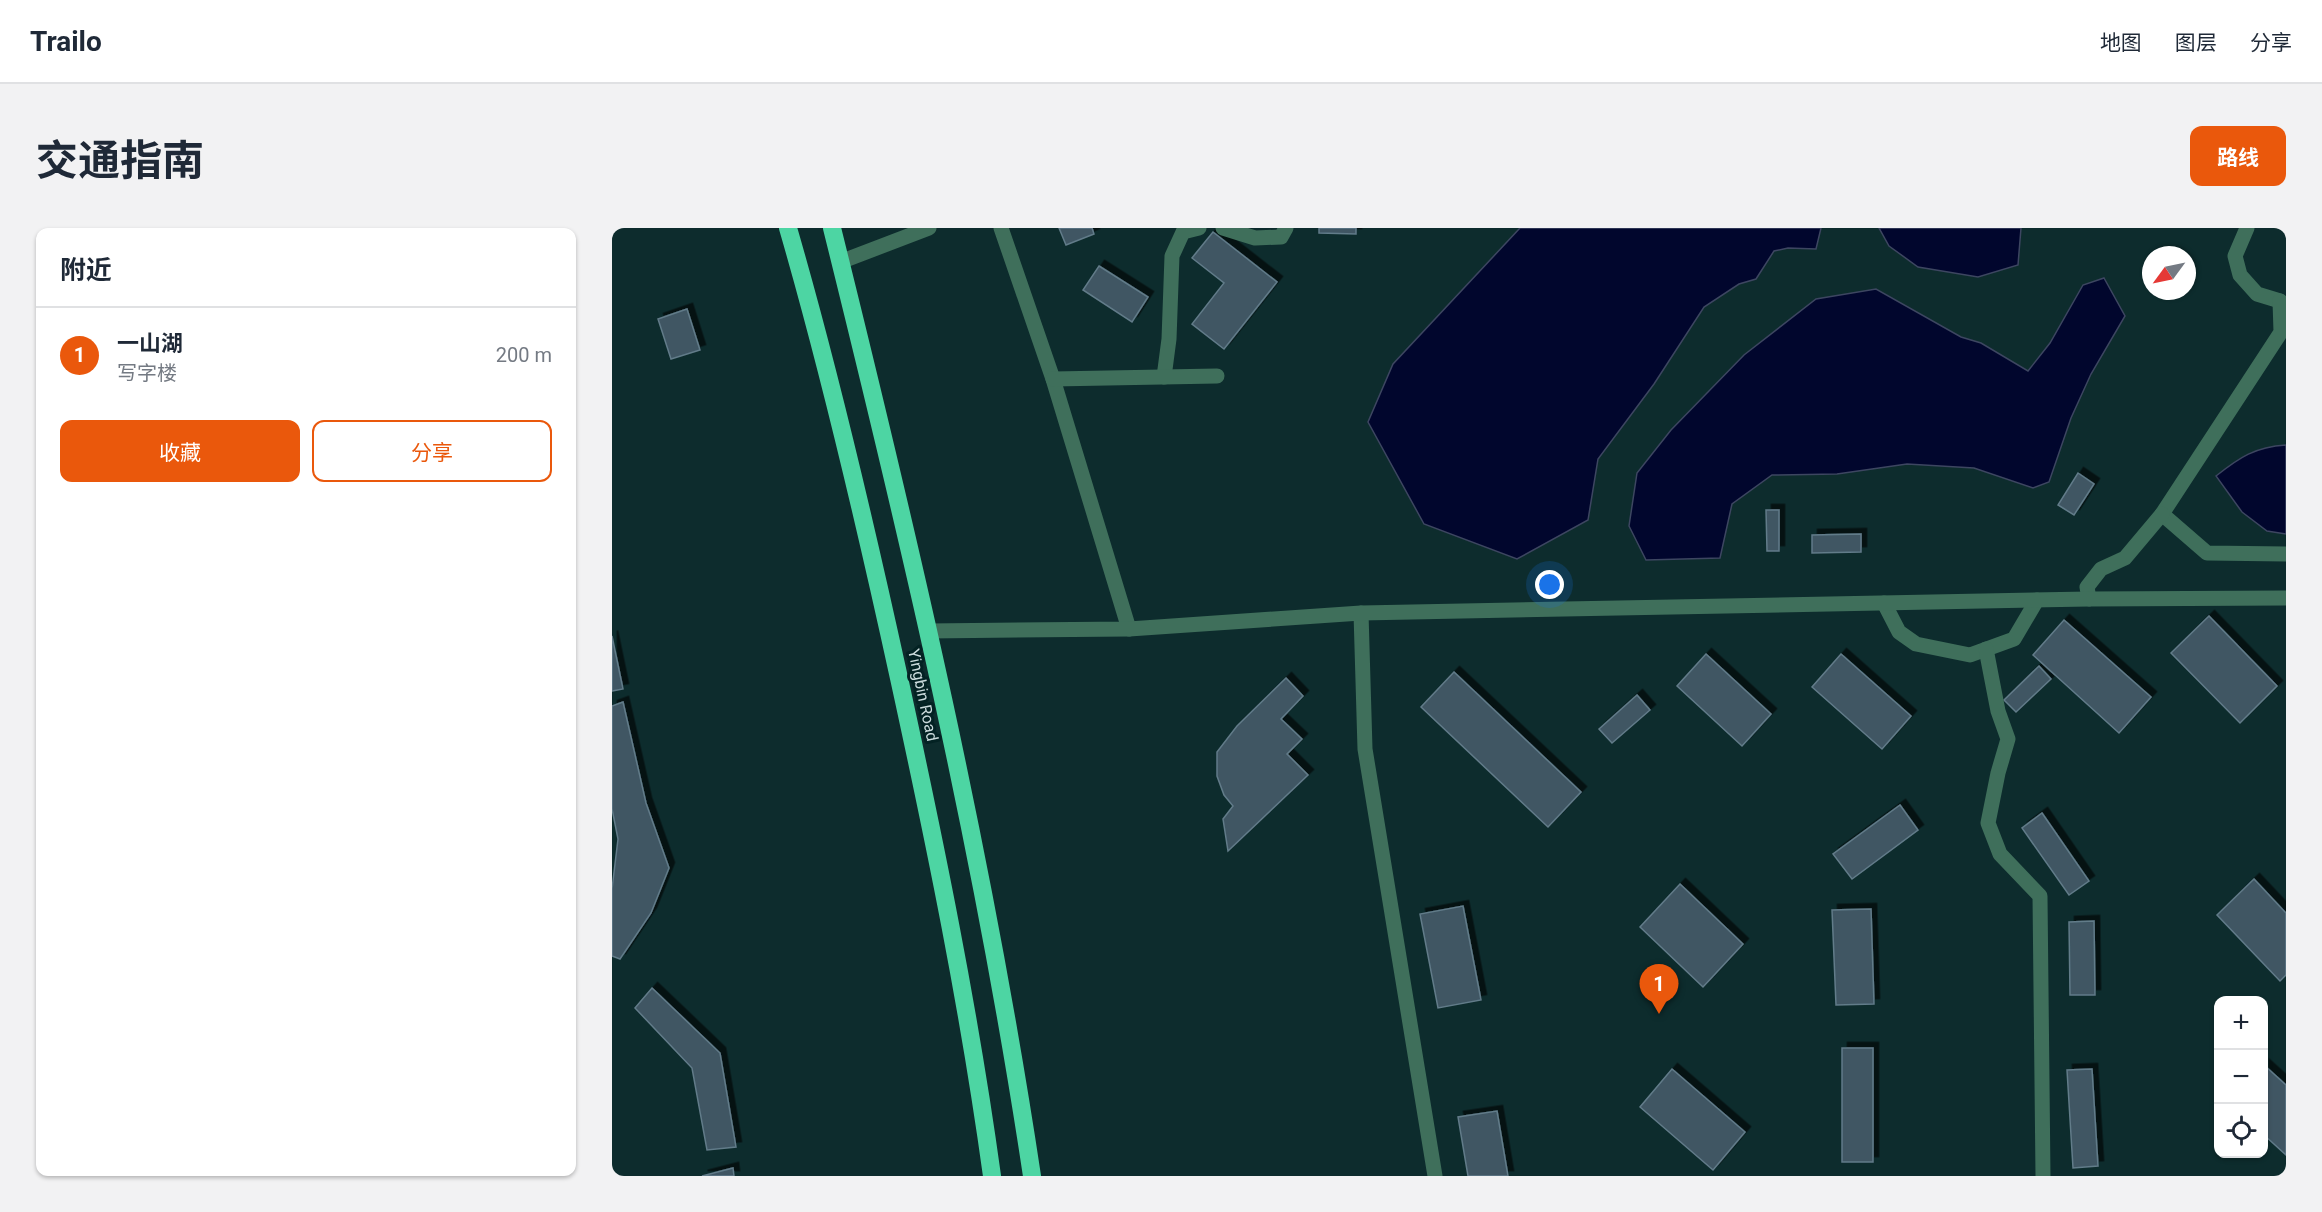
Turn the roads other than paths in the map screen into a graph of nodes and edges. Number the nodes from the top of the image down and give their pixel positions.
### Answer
1 (788, 228) edge
2 (929, 228) edge
3 (1001, 228) edge
4 (1199, 228) edge
5 (1222, 228) edge
6 (1286, 228) edge
7 (2247, 228) edge
8 (837, 230) edge
9 (840, 262) junction
10 (2283, 299) edge
11 (1217, 376) dead end
12 (1164, 377) junction
13 (1053, 379) junction
14 (2163, 514) junction
15 (2286, 554) edge
16 (2286, 597) edge
17 (2089, 599) junction
18 (2037, 600) junction
19 (1884, 603) junction
20 (1361, 613) junction
21 (1129, 628) junction
22 (928, 631) junction
23 (1986, 649) junction
24 (992, 1176) edge
25 (1032, 1176) edge
26 (1435, 1176) edge
27 (2043, 1176) edge

1 - 24 highway, Yingbin Road
2 - 9 street
3 - 13 street
4 - 12 street
5 - 6 street
7 - 10 street
8 - 9 highway, Yingbin Road
9 - 22 highway, Yingbin Road
10 - 14 street
11 - 12 street
12 - 13 street
13 - 21 street
14 - 15 street
14 - 17 street
16 - 17 street
17 - 18 street
18 - 19 street
18 - 23 street
19 - 20 street
19 - 23 street
20 - 21 street
20 - 26 street
21 - 22 street
22 - 25 highway, Yingbin Road
23 - 27 street

